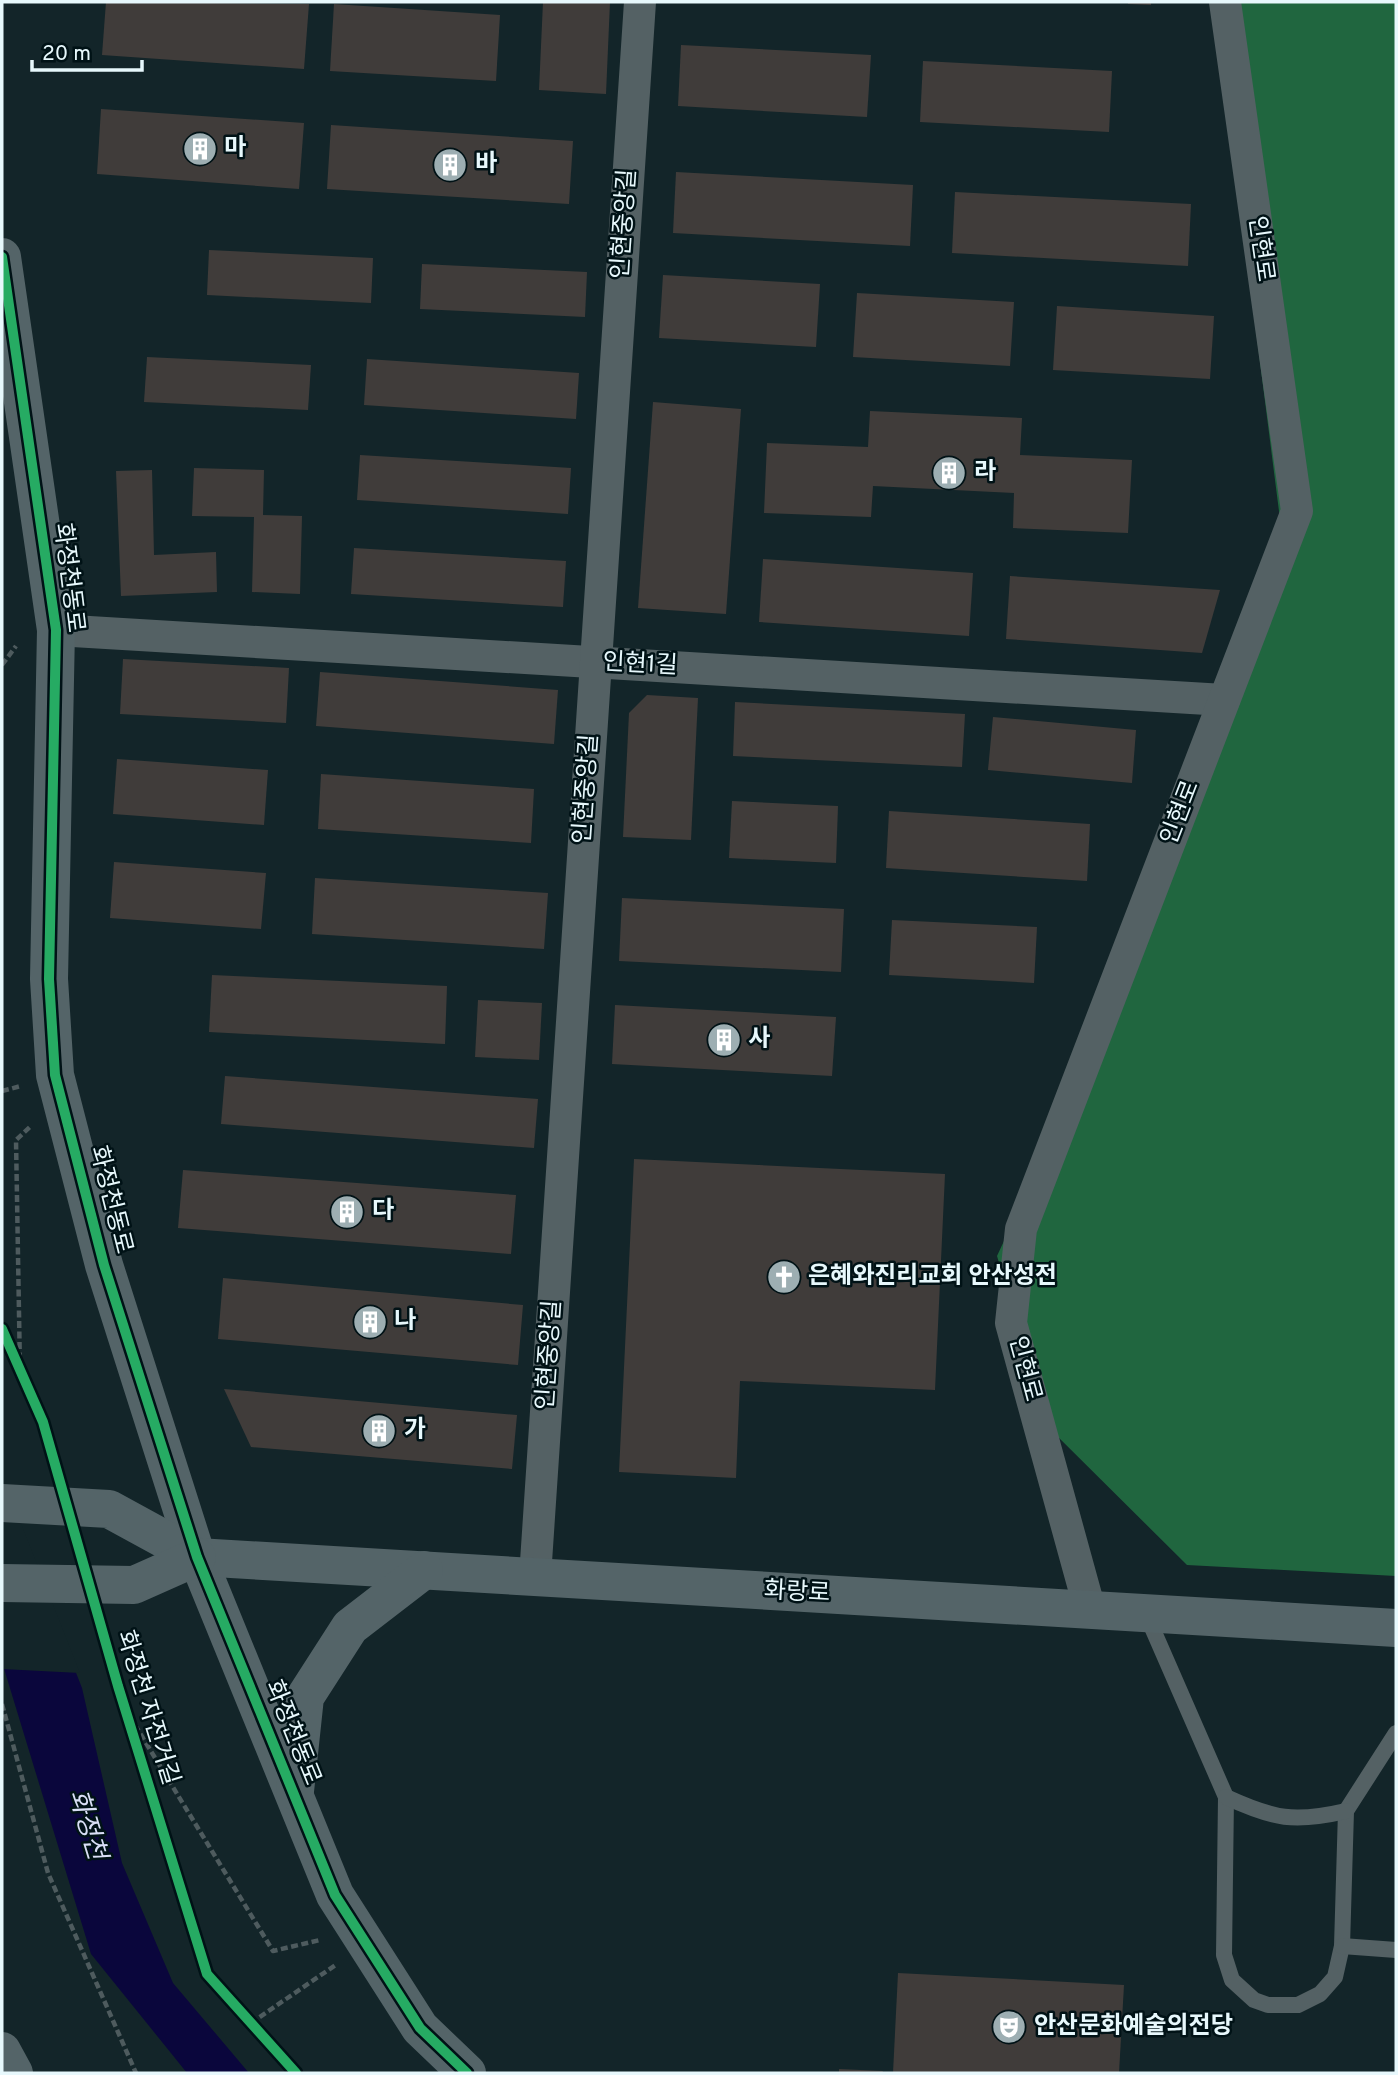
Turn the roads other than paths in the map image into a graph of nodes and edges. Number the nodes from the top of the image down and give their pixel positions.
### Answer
1 (640, 2) edge
2 (1225, 2) edge
3 (2, 257) edge
4 (56, 630) junction
5 (596, 662) junction
6 (1224, 700) junction
7 (2, 1503) edge
8 (197, 1557) junction
9 (424, 1570) junction
10 (535, 1577) junction
11 (2, 1583) edge
12 (1090, 1610) junction
13 (1146, 1613) junction
14 (1396, 1628) edge
15 (1396, 1733) edge
16 (295, 1795) junction
17 (1226, 1797) junction
18 (1346, 1811) junction
19 (1342, 1946) junction
20 (1396, 1950) edge
21 (2, 2052) edge
22 (14, 2073) edge
23 (467, 2073) edge

1 - 5 street, 인현중앙길
2 - 6 street, 인현로
3 - 4 street, 화정천동로
4 - 5 street, 인현1길
4 - 8 street, 화정천동로
5 - 6 street, 인현1길
5 - 10 street, 인현중앙길
6 - 12 street, 인현로
7 - 8 street, 화랑로
8 - 9 street, 화랑로
8 - 11 street, 화랑로
8 - 16 street, 화정천동로
9 - 10 street, 화랑로
9 - 16 street
10 - 12 street, 화랑로
12 - 13 street, 화랑로
13 - 14 street, 화랑로
13 - 17 lane
15 - 18 lane
16 - 23 street, 화정천동로
17 - 18 lane
17 - 19 lane
18 - 19 lane
19 - 20 lane
21 - 22 street

